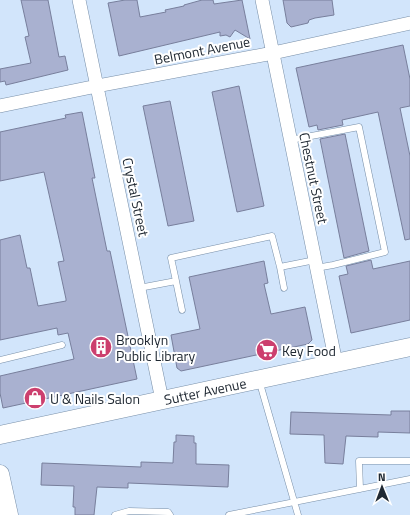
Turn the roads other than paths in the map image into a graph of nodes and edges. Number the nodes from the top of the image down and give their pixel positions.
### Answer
1 (79, 0) edge
2 (262, 0) edge
3 (410, 23) edge
4 (273, 53) junction
5 (97, 86) junction
6 (0, 106) edge
7 (290, 140) junction
8 (316, 264) junction
9 (280, 267) junction
10 (176, 281) junction
11 (139, 288) junction
12 (284, 288) dead end
13 (182, 310) dead end
14 (62, 346) dead end
15 (410, 347) edge
16 (0, 360) edge
17 (336, 363) junction
18 (258, 380) junction
19 (162, 400) junction
20 (0, 435) edge
21 (410, 461) edge
22 (0, 474) edge
23 (410, 478) edge
24 (360, 489) junction
25 (294, 502) junction
26 (9, 515) edge
27 (115, 515) edge
28 (170, 515) edge
29 (229, 515) edge
30 (298, 515) edge

1 - 5 street, Crystal Street
2 - 4 street, Chestnut Street
3 - 4 street, Belmont Avenue
4 - 5 street, Belmont Avenue
4 - 7 street, Chestnut Street
5 - 6 street, Belmont Avenue
5 - 11 street, Crystal Street
7 - 8 street, Chestnut Street
7 - 8 lane
8 - 9 lane
8 - 17 street, Chestnut Street
9 - 10 lane
9 - 12 lane
10 - 11 lane
10 - 13 lane
11 - 19 street, Crystal Street
14 - 16 lane
15 - 17 street, Sutter Avenue
17 - 18 street, Sutter Avenue
18 - 19 street, Sutter Avenue
18 - 25 lane
19 - 20 street, Sutter Avenue
21 - 24 lane
22 - 26 street
23 - 24 lane
24 - 25 lane
25 - 29 lane
25 - 30 lane
27 - 28 lane

